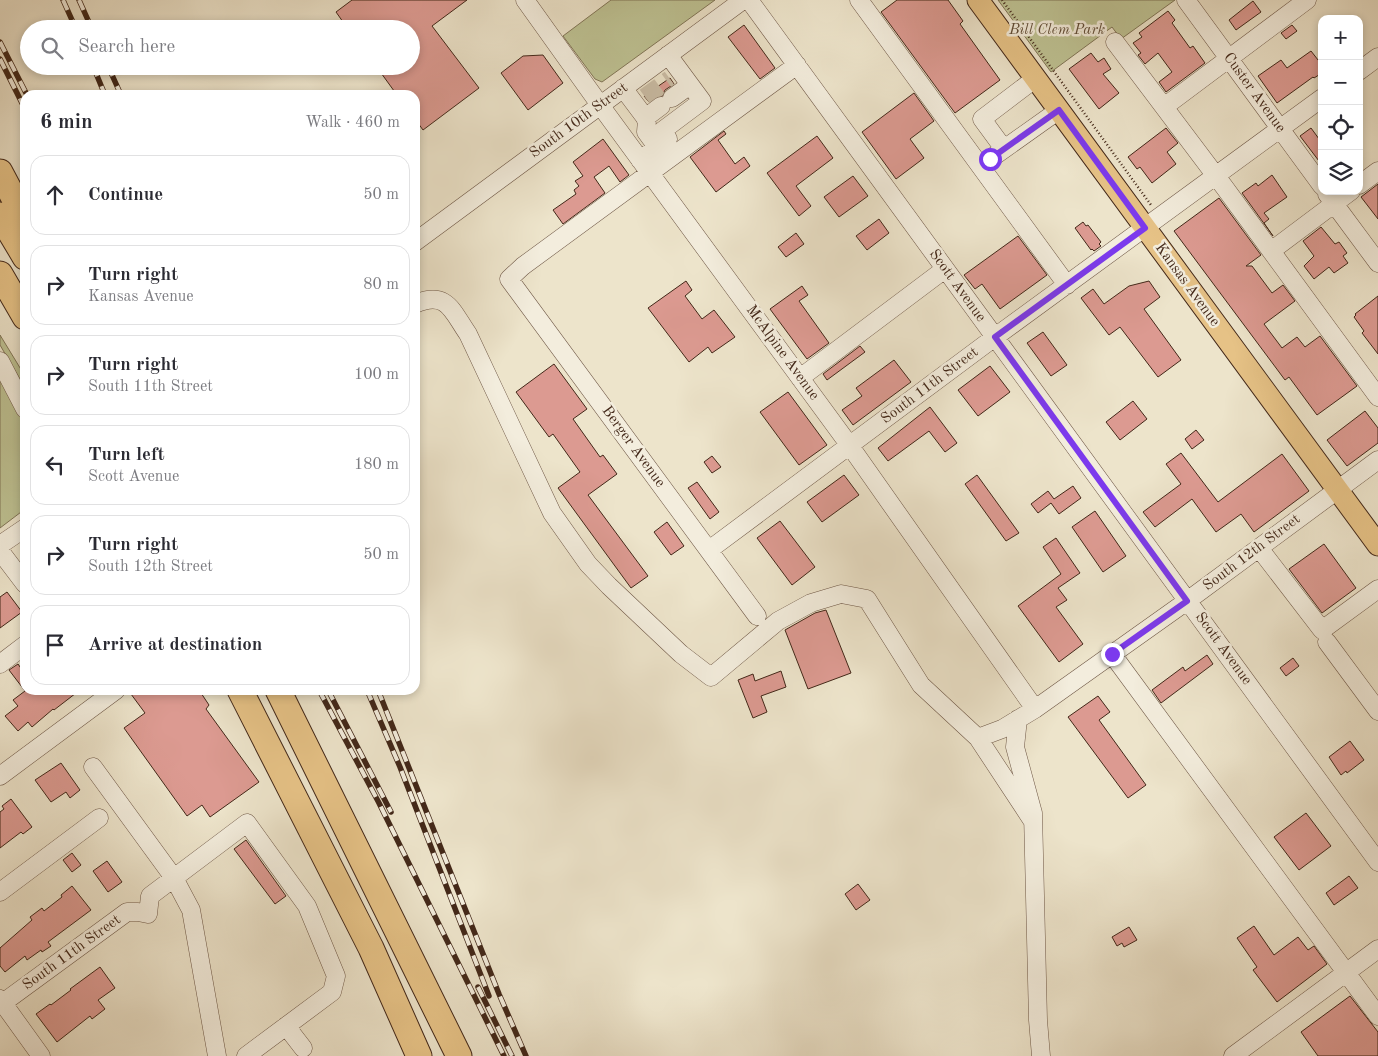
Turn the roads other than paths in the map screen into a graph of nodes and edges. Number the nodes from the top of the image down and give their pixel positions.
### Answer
1 (525, 0) edge
2 (743, 0) edge
3 (749, 0) edge
4 (859, 0) edge
5 (978, 0) edge
6 (1186, 0) edge
7 (1307, 0) edge
8 (1288, 6) edge
9 (1115, 42) dead end
10 (668, 55) junction
11 (1378, 58) edge
12 (1229, 59) junction
13 (797, 66) junction
14 (1363, 68) edge
15 (1036, 78) junction
16 (680, 79) junction
17 (623, 88) junction
18 (1318, 101) edge
19 (600, 105) junction
20 (1164, 107) junction
21 (643, 110) junction
22 (1059, 110) junction
23 (1279, 129) junction
24 (659, 139) junction
25 (645, 167) junction
26 (1378, 171) edge
27 (0, 172) edge
28 (1216, 176) junction
29 (1318, 181) edge
30 (1363, 182) edge
31 (1330, 197) edge
32 (20, 209) edge
33 (0, 215) edge
34 (1145, 228) junction
35 (420, 238) edge
36 (20, 249) edge
37 (1271, 251) junction
38 (1378, 263) edge
39 (945, 269) junction
40 (0, 274) edge
41 (1067, 285) junction
42 (420, 302) edge
43 (20, 308) edge
44 (995, 337) junction
45 (0, 361) edge
46 (800, 378) junction
47 (1378, 397) edge
48 (20, 399) edge
49 (850, 446) junction
50 (1378, 460) edge
51 (1338, 489) junction
52 (20, 531) edge
53 (0, 545) edge
54 (1378, 545) edge
55 (1259, 548) junction
56 (710, 550) junction
57 (0, 551) edge
58 (20, 577) edge
59 (1374, 591) edge
60 (1187, 601) junction
61 (757, 616) dead end
62 (1324, 636) junction
63 (20, 650) edge
64 (1112, 654) junction
65 (0, 664) edge
66 (106, 695) edge
67 (243, 695) edge
68 (280, 695) edge
69 (1035, 709) junction
70 (1378, 711) edge
71 (1018, 719) junction
72 (978, 738) junction
73 (93, 767) dead end
74 (0, 776) edge
75 (100, 818) dead end
76 (1032, 820) junction
77 (1378, 862) edge
78 (174, 878) junction
79 (0, 892) edge
80 (1378, 949) edge
81 (1346, 973) junction
82 (1, 1002) edge
83 (1378, 1016) edge
84 (286, 1026) junction
85 (302, 1048) dead end
86 (41, 1056) edge
87 (217, 1056) edge
88 (246, 1056) edge
89 (419, 1056) edge
90 (459, 1056) edge
91 (1041, 1056) edge
92 (1233, 1056) edge

1 - 19 street, McAlpine Avenue
2 - 10 street, South 10th Street
3 - 13 street, Scott Avenue
4 - 41 street
5 - 15 main road, Kansas Avenue
6 - 12 street, Custer Avenue
7 - 8 street
8 - 12 street
9 - 20 street
10 - 16 street
10 - 17 street, South 10th Street
11 - 14 street
12 - 20 street
12 - 23 street, Custer Avenue
13 - 25 street
13 - 39 street, Scott Avenue
15 - 22 main road, Kansas Avenue
15 - 22 street
16 - 21 street
16 - 24 street
17 - 19 street, South 10th Street
17 - 21 street
18 - 23 street, South 11th Street
19 - 25 street, McAlpine Avenue
19 - 35 street, South 10th Street
20 - 28 street
21 - 24 street
22 - 34 main road, Kansas Avenue
23 - 28 street, South 11th Street
23 - 29 street, Custer Avenue
24 - 25 street
25 - 46 street, McAlpine Avenue
25 - 56 street, Berger Avenue
26 - 30 street
27 - 32 highway
28 - 34 street, South 11th Street
28 - 37 street
31 - 37 street
31 - 38 street
33 - 36 highway
34 - 41 street, South 11th Street
34 - 51 main road, Kansas Avenue
37 - 47 street
39 - 44 street, Scott Avenue
39 - 46 street
40 - 43 highway
41 - 44 street, South 11th Street
42 - 72 street
44 - 49 street, South 11th Street
44 - 60 street, Scott Avenue
45 - 48 street
46 - 49 street, McAlpine Avenue
49 - 56 street, South 11th Street
49 - 69 street, McAlpine Avenue
50 - 51 street, South 12th Street
51 - 54 main road, Kansas Avenue
51 - 55 street, South 12th Street
52 - 53 street
55 - 60 street, South 12th Street
55 - 62 street
56 - 61 street, Berger Avenue
57 - 58 street
59 - 62 street
60 - 64 street, South 12th Street
60 - 77 street, Scott Avenue
62 - 70 street
63 - 65 street
64 - 69 street, South 12th Street
64 - 81 street
66 - 74 street
67 - 89 highway
68 - 90 highway
69 - 71 street, South 12th Street
71 - 72 street, South 12th Street
71 - 76 street
72 - 76 street
73 - 78 street
75 - 79 street
76 - 91 street
78 - 82 street, South 11th Street
78 - 84 street
78 - 87 street
80 - 81 street
81 - 83 street
81 - 92 street
82 - 86 street
84 - 85 street
84 - 88 street

